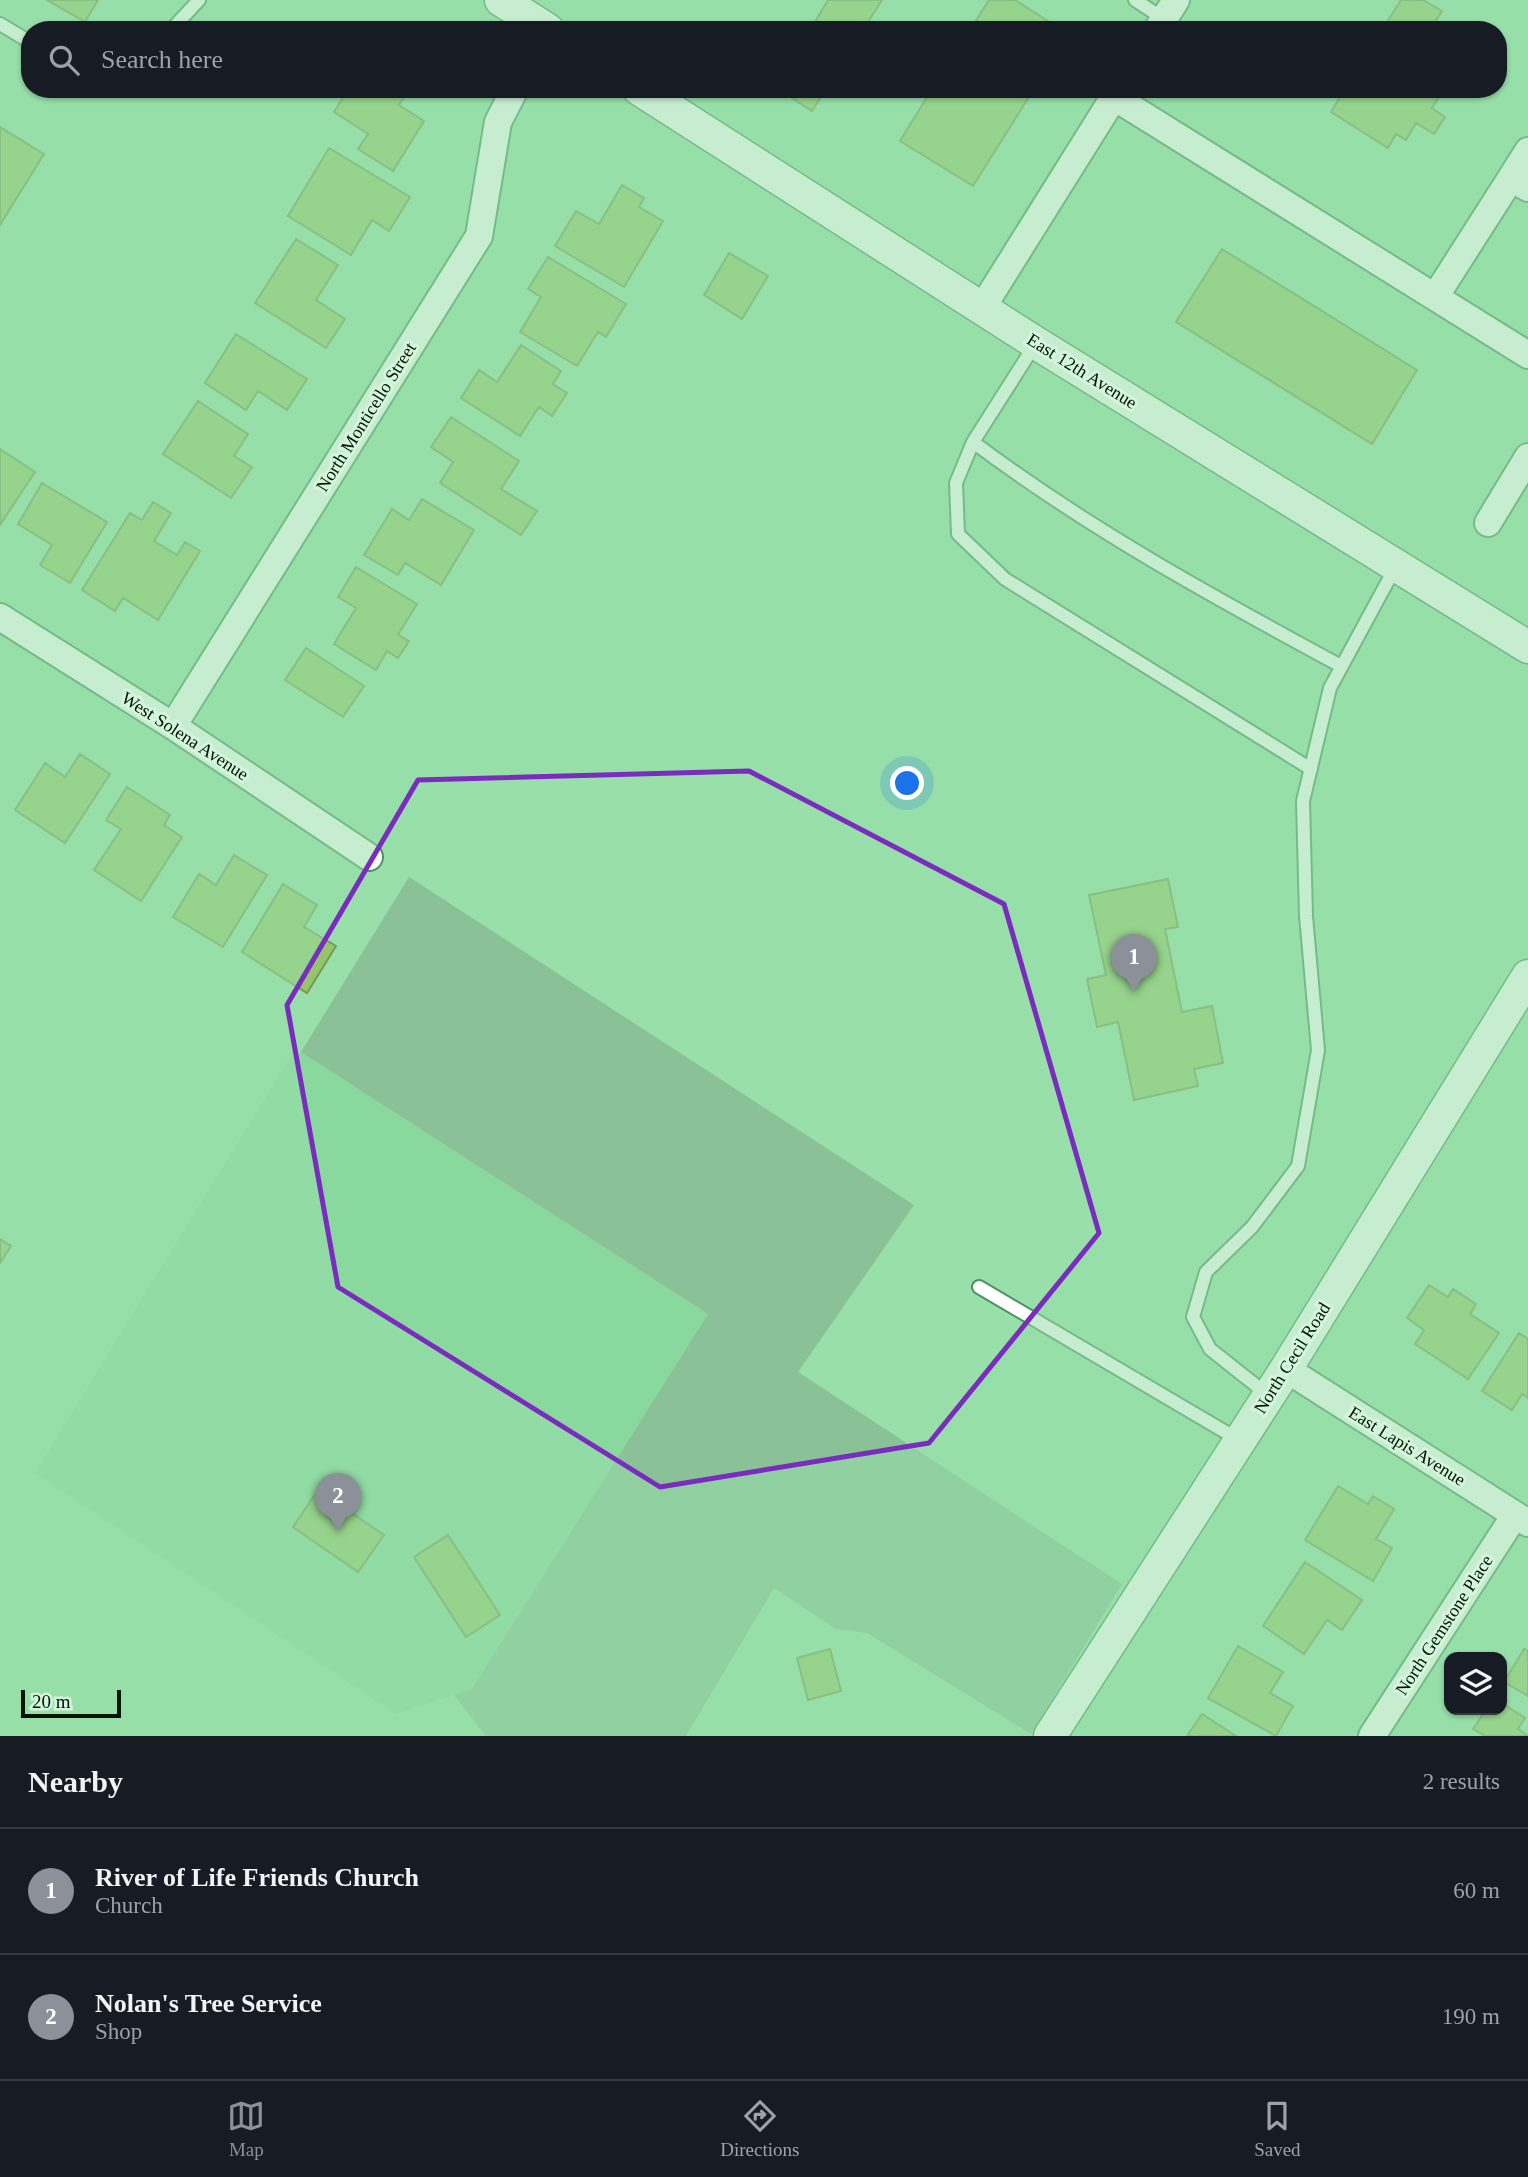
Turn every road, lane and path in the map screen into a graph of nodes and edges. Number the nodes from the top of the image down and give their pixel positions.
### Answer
1 (199, 0) edge
2 (1135, 0) edge
3 (1166, 16) edge
4 (179, 21) edge
5 (0, 24) edge
6 (21, 37) edge
7 (510, 98) edge
8 (653, 98) edge
9 (1114, 98) edge
10 (1125, 98) edge
11 (1528, 151) edge
12 (1519, 183) edge
13 (1435, 297) junction
14 (982, 308) junction
15 (1036, 343) junction
16 (1528, 355) edge
17 (973, 442) junction
18 (1528, 457) edge
19 (1488, 523) dead end
20 (1397, 565) junction
21 (0, 617) edge
22 (1528, 648) edge
23 (1341, 666) junction
24 (173, 726) junction
25 (1311, 769) junction
26 (369, 857) dead end
27 (1528, 976) edge
28 (979, 1287) dead end
29 (1286, 1369) junction
30 (1269, 1396) junction
31 (1239, 1441) junction
32 (1522, 1519) edge
33 (1050, 1736) edge
34 (1372, 1736) edge

1 - 4 lane
2 - 3 lane
5 - 6 lane
7 - 24 street, North Monticello Street
8 - 14 street, East 12th Avenue
9 - 14 street
10 - 13 street
11 - 12 street
12 - 13 street
13 - 16 street
14 - 15 street, East 12th Avenue
15 - 17 lane
15 - 20 street, East 12th Avenue
17 - 23 lane
17 - 25 lane
18 - 19 street
20 - 22 street, East 12th Avenue
20 - 23 lane
21 - 24 street, West Solena Avenue
23 - 25 lane
24 - 26 street, West Solena Avenue
25 - 30 lane
27 - 29 street, North Cecil Road
28 - 31 lane
29 - 30 street, North Cecil Road
29 - 32 street, East Lapis Avenue
30 - 31 street, North Cecil Road
31 - 33 street, North Cecil Road
32 - 34 street, North Gemstone Place

